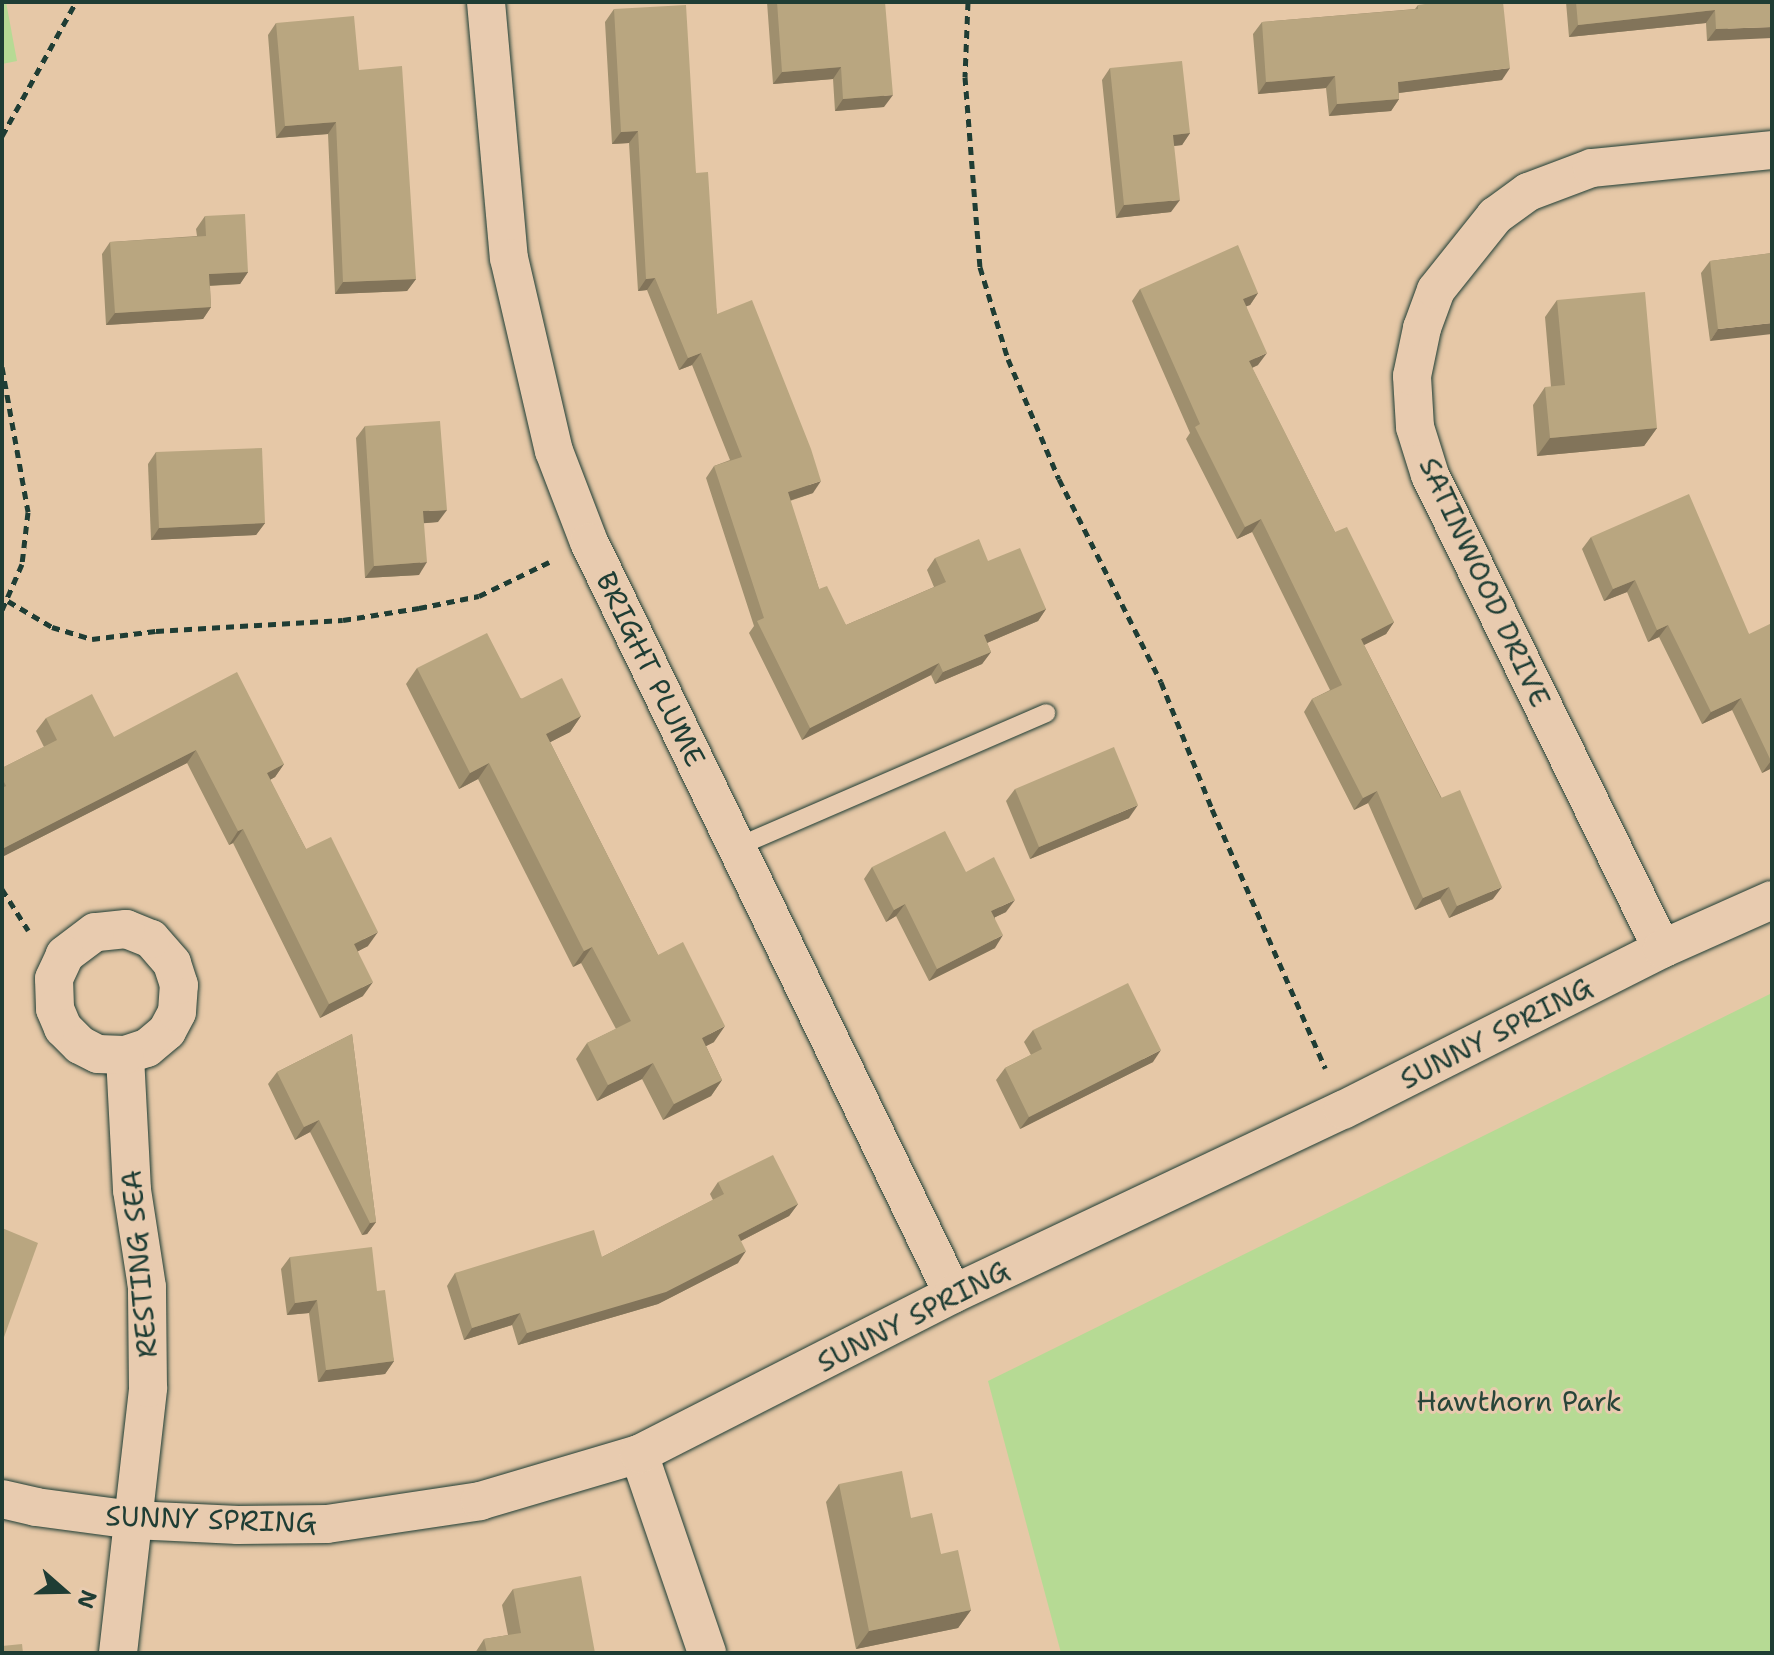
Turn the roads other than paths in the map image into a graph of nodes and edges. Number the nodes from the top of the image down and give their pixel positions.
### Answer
1 (486, 2) edge
2 (1772, 150) edge
3 (1046, 713) dead end
4 (737, 847) junction
5 (1772, 900) edge
6 (1662, 949) junction
7 (125, 1055) dead end
8 (953, 1294) junction
9 (639, 1454) junction
10 (2, 1499) edge
11 (133, 1520) junction
12 (118, 1653) edge
13 (707, 1653) edge

1 - 4 street, BRIGHT PLUME
2 - 6 street, SATINWOOD DRIVE
3 - 4 lane
4 - 8 street, BRIGHT PLUME
5 - 6 street, SUNNY SPRING
6 - 8 street, SUNNY SPRING
7 - 11 street, RESTING SEA
8 - 9 street, SUNNY SPRING
9 - 11 street, SUNNY SPRING
9 - 13 street
10 - 11 street, SUNNY SPRING
11 - 12 street, RESTING SEA

